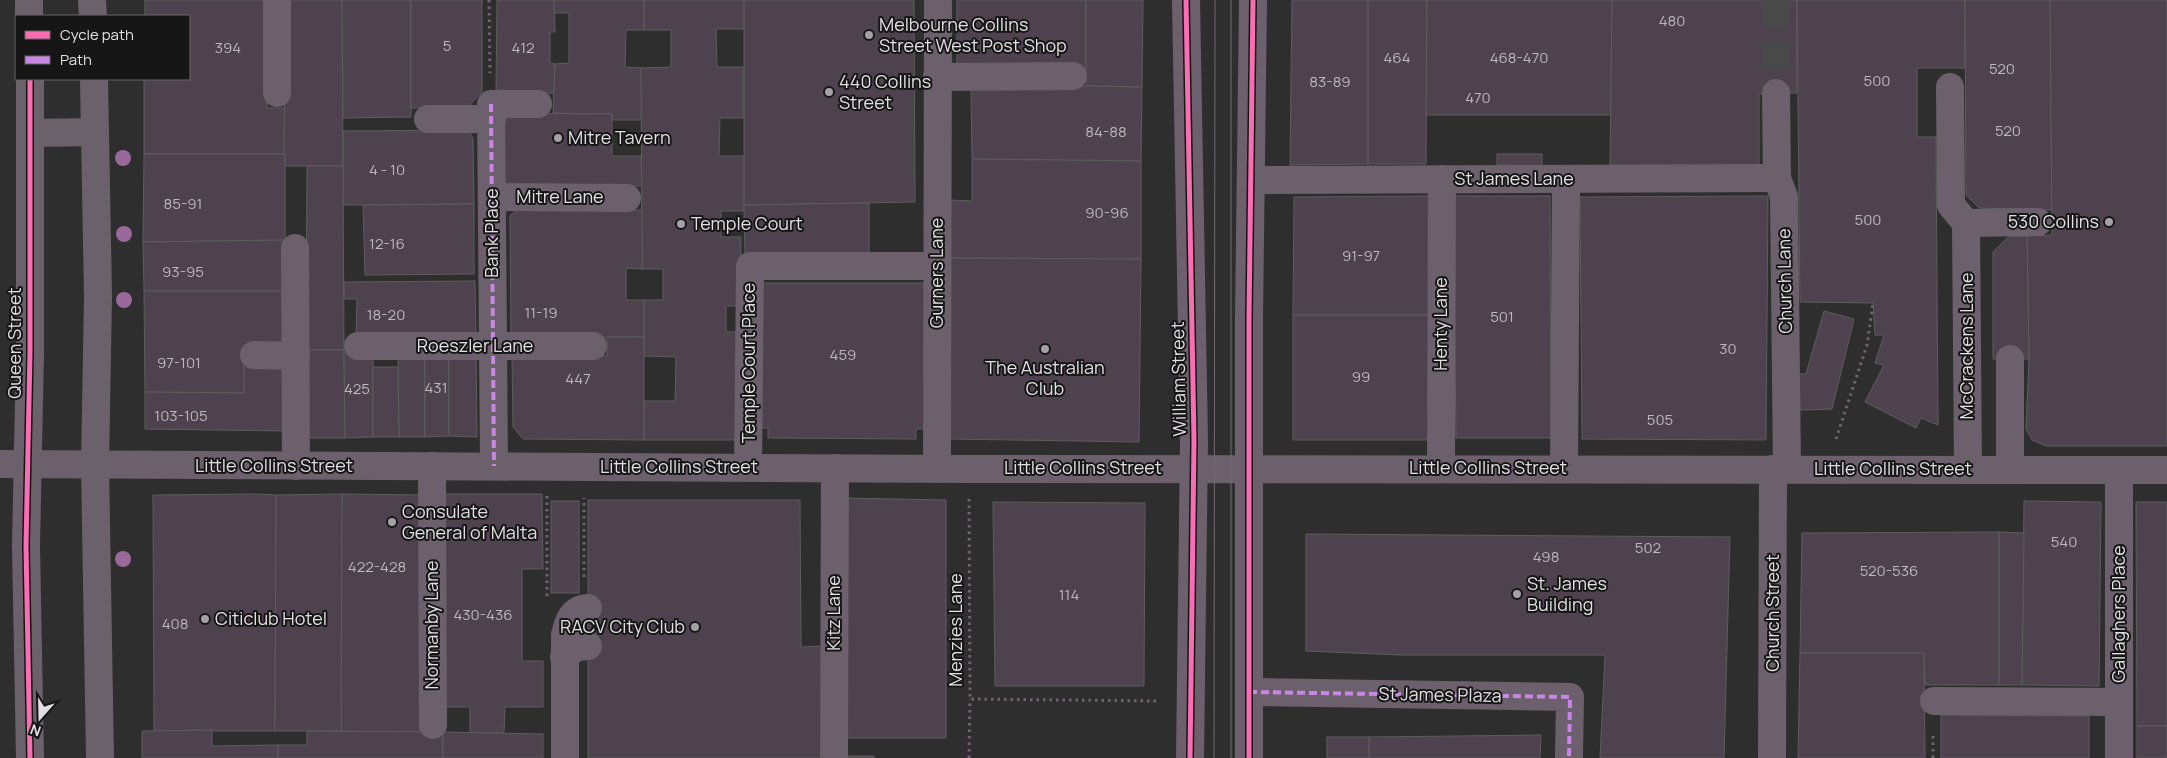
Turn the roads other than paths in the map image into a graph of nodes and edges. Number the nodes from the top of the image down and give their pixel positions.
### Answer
1 (29, 0) edge
2 (92, 0) edge
3 (277, 0) edge
4 (938, 0) edge
5 (1186, 0) edge
6 (1253, 0) edge
7 (30, 15) edge
8 (93, 15) edge
9 (1073, 76) dead end
10 (937, 77) junction
11 (30, 80) edge
12 (94, 80) edge
13 (1950, 86) dead end
14 (277, 93) dead end
15 (1776, 94) tunnel mouth
16 (538, 104) dead end
17 (491, 111) junction
18 (428, 119) dead end
19 (30, 132) junction
20 (95, 132) junction
21 (1778, 178) junction
22 (1442, 179) junction
23 (1566, 179) junction
24 (1251, 180) junction
25 (492, 197) junction
26 (627, 198) dead end
27 (2038, 222) dead end
28 (1966, 223) junction
29 (295, 248) dead end
30 (937, 266) junction
31 (358, 346) dead end
32 (493, 346) junction
33 (593, 346) dead end
34 (254, 356) dead end
35 (296, 356) junction
36 (2010, 359) dead end
37 (0, 464) edge
38 (27, 465) junction
39 (95, 465) junction
40 (296, 466) junction
41 (432, 466) junction
42 (494, 466) junction
43 (748, 467) junction
44 (1194, 467) junction
45 (835, 468) junction
46 (937, 468) junction
47 (1249, 468) junction
48 (1441, 468) junction
49 (1564, 469) junction
50 (1780, 469) junction
51 (1968, 470) junction
52 (2010, 470) junction
53 (2120, 470) junction
54 (2167, 470) edge
55 (586, 596) road end
56 (1249, 692) junction
57 (1934, 701) dead end
58 (2119, 702) junction
59 (433, 725) dead end
60 (30, 758) edge
61 (100, 758) edge
62 (565, 758) edge
63 (834, 758) edge
64 (1190, 758) edge
65 (1249, 758) edge
66 (1569, 758) edge
67 (1772, 758) edge
68 (2120, 758) edge

1 - 7 main road
2 - 8 main road
3 - 14 street
4 - 10 street, Gurners Lane
5 - 44 street, William Street
6 - 24 street
9 - 10 street
10 - 30 street, Gurners Lane
11 - 19 main road, Queen Street
12 - 20 main road
13 - 28 street
15 - 21 street, Church Lane
16 - 17 street
17 - 18 street
17 - 25 street, Bank Place
19 - 20 main road
19 - 38 main road, Queen Street
20 - 39 main road
21 - 23 street, St James Lane
21 - 50 street, Church Lane
22 - 23 street, St James Lane
22 - 24 street, St James Lane
22 - 48 street, Henty Lane
23 - 49 street
24 - 47 street
25 - 26 street, Mitre Lane
25 - 32 street, Bank Place
27 - 28 street
28 - 51 street, McCrackens Lane
29 - 35 street
30 - 43 street, Temple Court Place
30 - 46 street, Gurners Lane
31 - 32 street, Roeszler Lane
32 - 33 street, Roeszler Lane
32 - 42 street, Bank Place
34 - 35 street
35 - 40 street
36 - 52 street
37 - 38 street, Little Collins Street
38 - 39 street, Little Collins Street
38 - 60 main road, Queen Street
39 - 40 street, Little Collins Street
39 - 61 main road
40 - 41 street, Little Collins Street
41 - 42 street, Little Collins Street
41 - 59 street, Normanby Lane
42 - 43 street, Little Collins Street
43 - 45 street, Little Collins Street
44 - 46 street, Little Collins Street
44 - 47 street, Little Collins Street
44 - 64 street, William Street
45 - 46 street, Little Collins Street
45 - 63 street, Kitz Lane
47 - 48 street, Little Collins Street
47 - 56 street
48 - 49 street, Little Collins Street
49 - 50 street, Little Collins Street
50 - 51 street, Little Collins Street
50 - 67 street, Church Street
51 - 52 street, Little Collins Street
52 - 53 street, Little Collins Street
53 - 54 street, Little Collins Street
53 - 58 street, Gallaghers Place
55 - 62 street
56 - 65 street
56 - 66 street, St James Plaza
57 - 58 street
58 - 68 street, Gallaghers Place

